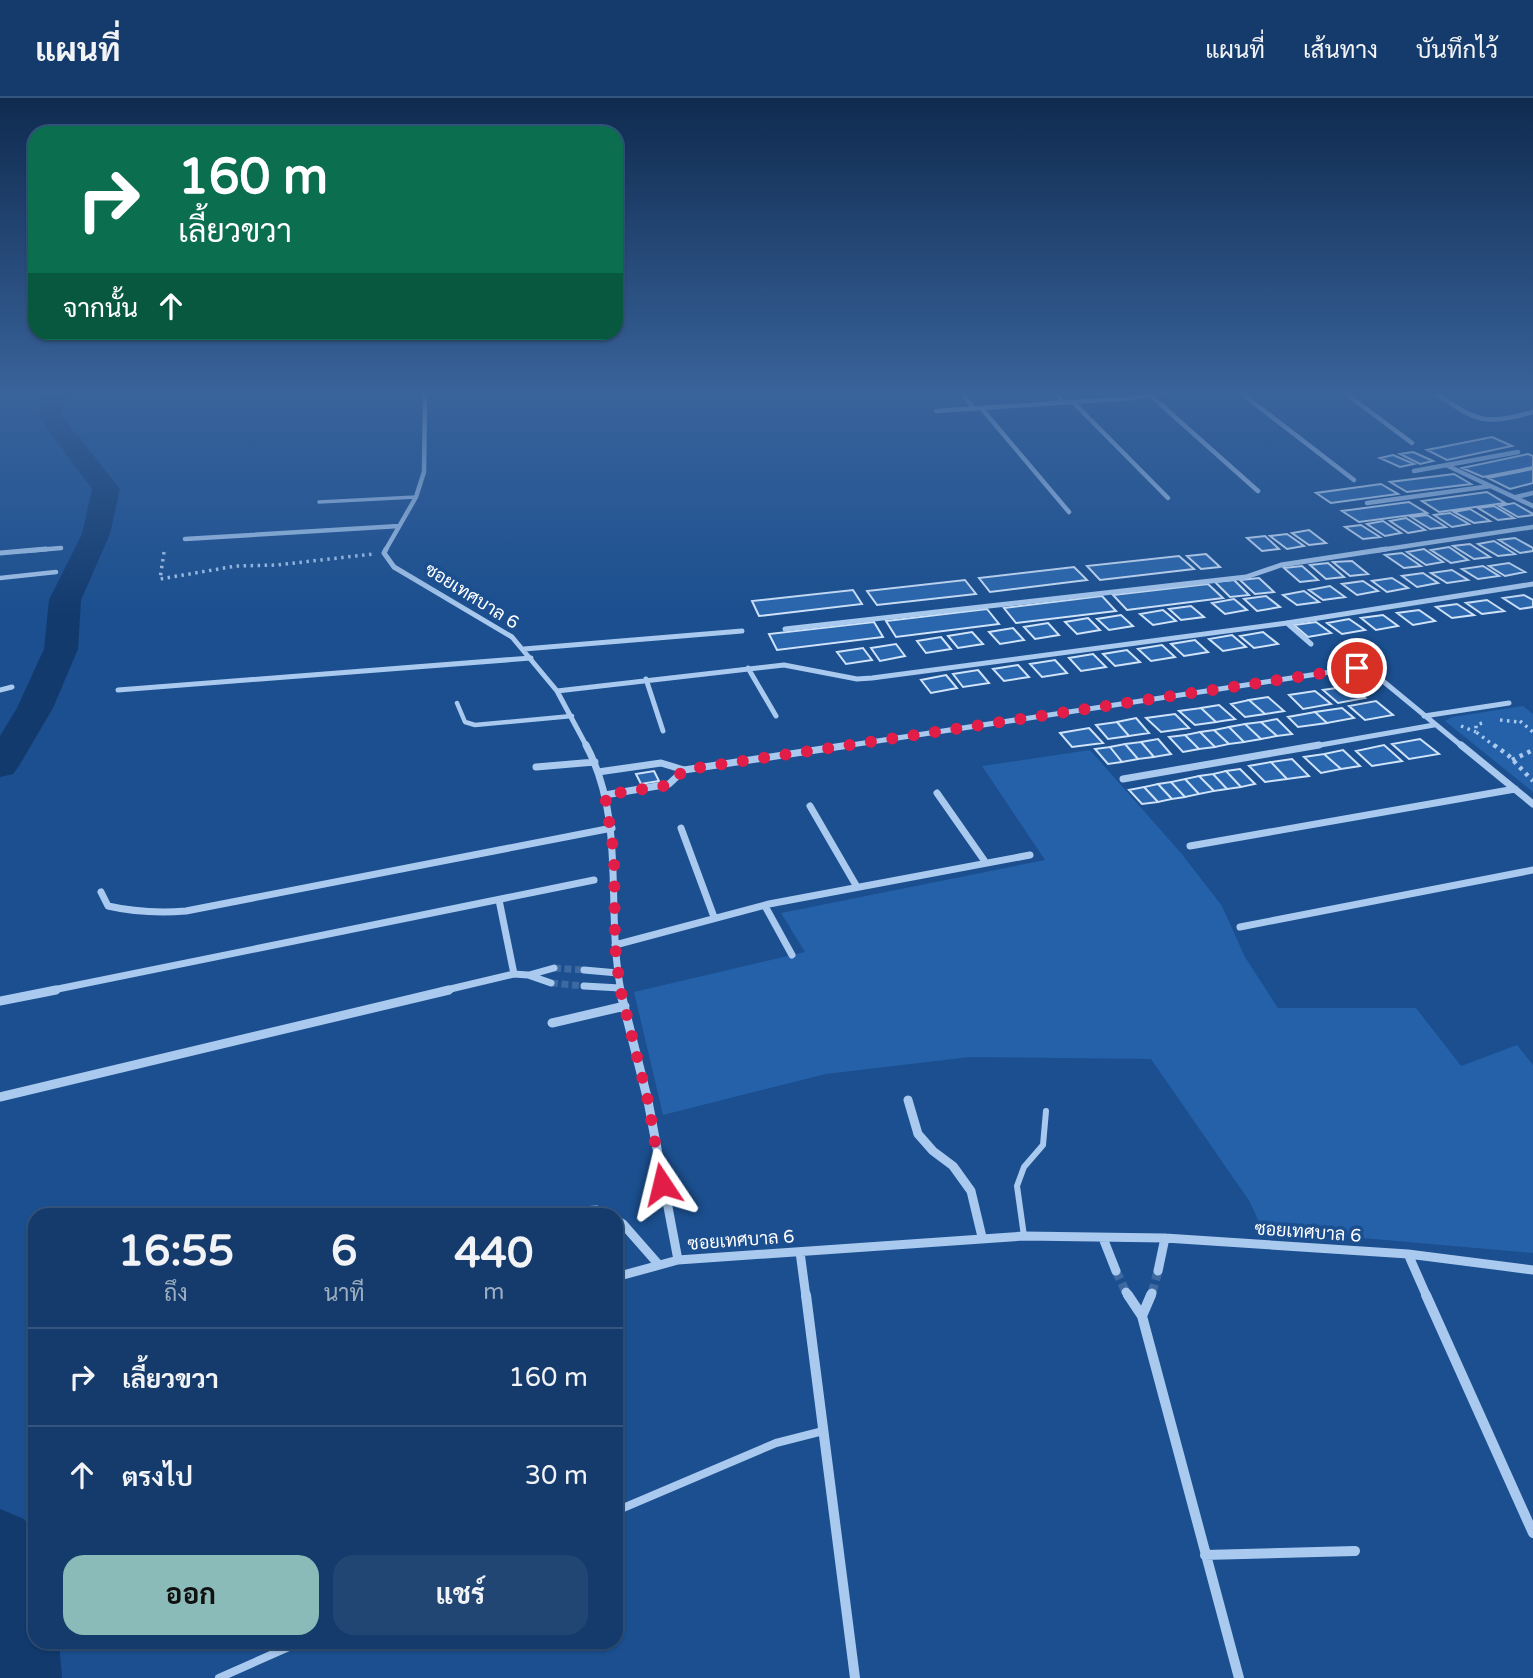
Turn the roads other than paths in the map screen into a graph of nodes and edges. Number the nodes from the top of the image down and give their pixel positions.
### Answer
1 (424, 467) edge
2 (1031, 467) edge
3 (1137, 467) edge
4 (1231, 467) edge
5 (1337, 467) edge
6 (1437, 467) edge
7 (1450, 467) edge
8 (1414, 471) dead end
9 (1354, 480) dead end
10 (1491, 486) junction
11 (1258, 491) dead end
12 (1533, 493) edge
13 (416, 497) junction
14 (1515, 497) junction
15 (1168, 498) dead end
16 (319, 502) dead end
17 (1367, 503) dead end
18 (1533, 506) edge
19 (1069, 512) dead end
20 (398, 526) junction
21 (1533, 527) edge
22 (186, 539) dead end
23 (61, 548) dead end
24 (0, 554) edge
25 (55, 572) dead end
26 (0, 578) edge
27 (1533, 584) edge
28 (1287, 623) junction
29 (785, 629) dead end
30 (742, 631) dead end
31 (1311, 644) dead end
32 (524, 649) junction
33 (531, 658) junction
34 (748, 668) junction
35 (646, 680) junction
36 (12, 687) dead end
37 (0, 690) edge
38 (118, 690) dead end
39 (557, 691) junction
40 (457, 703) dead end
41 (1509, 703) dead end
42 (572, 716) junction
43 (776, 716) dead end
44 (1424, 716) junction
45 (1434, 724) junction
46 (663, 731) dead end
47 (595, 762) junction
48 (537, 767) dead end
49 (684, 770) junction
50 (598, 772) junction
51 (1123, 779) dead end
52 (1515, 789) junction
53 (937, 793) dead end
54 (605, 795) junction
55 (1533, 804) edge
56 (810, 806) dead end
57 (612, 828) junction
58 (681, 828) dead end
59 (1190, 846) dead end
60 (1030, 855) dead end
61 (986, 863) junction
62 (1533, 870) edge
63 (594, 880) dead end
64 (857, 887) junction
65 (101, 892) dead end
66 (499, 900) junction
67 (765, 906) junction
68 (714, 917) junction
69 (1240, 927) dead end
70 (615, 945) junction
71 (792, 955) dead end
72 (554, 968) tunnel mouth
73 (584, 970) tunnel mouth
74 (618, 973) junction
75 (514, 974) junction
76 (528, 975) junction
77 (551, 983) tunnel mouth
78 (584, 986) tunnel mouth
79 (620, 988) junction
80 (0, 1001) edge
81 (625, 1006) junction
82 (552, 1023) dead end
83 (0, 1097) edge
84 (908, 1100) dead end
85 (1046, 1111) dead end
86 (623, 1224) edge
87 (1024, 1236) junction
88 (982, 1237) junction
89 (1103, 1238) junction
90 (1165, 1238) junction
91 (800, 1252) junction
92 (1408, 1254) junction
93 (678, 1260) junction
94 (659, 1265) junction
95 (1533, 1270) edge
96 (1158, 1271) tunnel mouth
97 (1116, 1272) tunnel mouth
98 (623, 1275) edge
99 (1126, 1292) tunnel mouth
100 (1152, 1293) tunnel mouth
101 (1142, 1316) junction
102 (823, 1431) junction
103 (623, 1508) edge
104 (1533, 1533) edge
105 (1355, 1551) dead end
106 (1205, 1555) junction
107 (284, 1649) edge
108 (219, 1678) edge
109 (855, 1678) edge
110 (1240, 1678) edge

1 - 13 street
2 - 19 street
3 - 15 street
4 - 11 street
5 - 9 street
6 - 8 street
7 - 10 street
10 - 14 street
10 - 17 street
12 - 14 street
13 - 16 lane
13 - 20 street
14 - 18 street
20 - 22 street
20 - 32 street, ซอยเทศบาล 6
21 - 29 street
23 - 24 street
25 - 26 lane
27 - 28 street
28 - 31 street
28 - 34 street
30 - 32 street
32 - 33 street, ซอยเทศบาล 6
33 - 38 street
33 - 39 street, ซอยเทศบาล 6
34 - 35 street
34 - 43 street
35 - 39 street
35 - 46 street
36 - 37 street
39 - 42 street, ซอยเทศบาล 6
40 - 42 lane
41 - 44 street
42 - 47 street, ซอยเทศบาล 6
44 - 45 street
44 - 49 street
45 - 51 street
45 - 52 street
47 - 48 street
47 - 50 street, ซอยเทศบาล 6
49 - 50 street
49 - 54 street
50 - 54 street, ซอยเทศบาล 6
52 - 55 street
52 - 59 street
53 - 61 street
54 - 57 street, ซอยเทศบาล 6
56 - 64 street
57 - 65 street
57 - 70 street, ซอยเทศบาล 6
58 - 68 street
60 - 61 street
61 - 64 street
62 - 69 street
63 - 66 street
64 - 67 street
66 - 75 street
66 - 80 street
67 - 68 street
67 - 71 street
68 - 70 street
70 - 74 street, ซอยเทศบาล 6
72 - 76 street
73 - 74 street
74 - 79 street, ซอยเทศบาล 6
75 - 76 street
75 - 83 street
76 - 77 street
78 - 79 street
79 - 81 street, ซอยเทศบาล 6
81 - 82 street
81 - 93 street, ซอยเทศบาล 6
84 - 88 street
85 - 87 lane
86 - 94 street
87 - 88 street, ซอยเทศบาล 6
87 - 89 street, ซอยเทศบาล 6
88 - 91 street, ซอยเทศบาล 6
89 - 90 street, ซอยเทศบาล 6
89 - 97 street
90 - 92 street, ซอยเทศบาล 6
90 - 96 street
91 - 93 street, ซอยเทศบาล 6
91 - 102 street
92 - 95 street, ซอยเทศบาล 6
92 - 104 street
93 - 94 street
94 - 98 street
99 - 101 street
100 - 101 street
101 - 106 street
102 - 103 lane
102 - 109 street
105 - 106 street
106 - 110 street
107 - 108 lane

